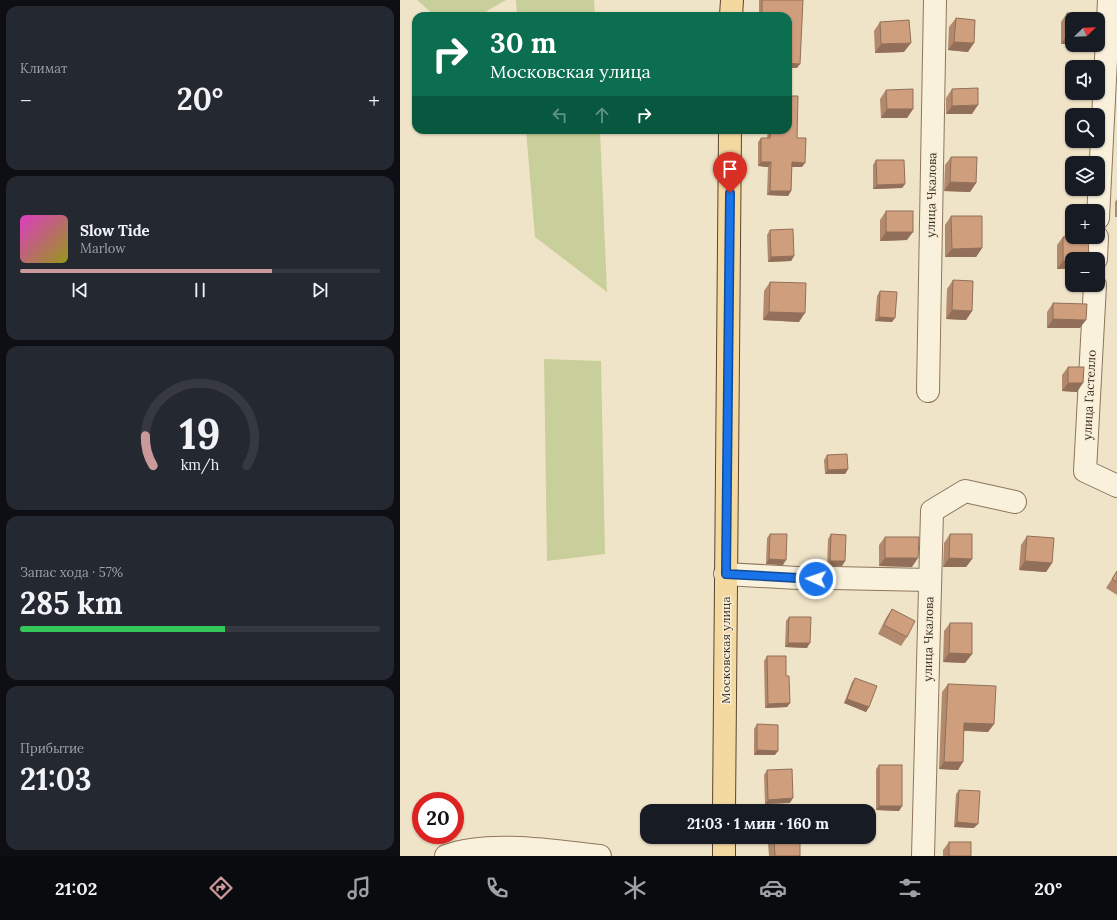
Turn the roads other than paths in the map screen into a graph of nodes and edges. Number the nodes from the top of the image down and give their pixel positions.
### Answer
1 (732, 0) edge
2 (934, 0) edge
3 (1109, 0) edge
4 (731, 12) edge
5 (730, 134) edge
6 (1099, 204) edge
7 (1095, 292) edge
8 (928, 391) dead end
9 (1117, 486) edge
10 (1015, 502) dead end
11 (726, 574) junction
12 (929, 580) junction
13 (724, 804) edge
14 (724, 844) edge
15 (446, 856) edge
16 (600, 856) edge
17 (724, 856) edge
18 (923, 856) edge

1 - 4 main road
2 - 8 street, улица Чкалова
3 - 6 street
5 - 11 main road, Московская улица
7 - 9 street, улица Гастелло
10 - 12 street, улица Чкалова
11 - 12 street
11 - 13 main road, Московская улица
12 - 18 street, улица Чкалова
14 - 17 main road
15 - 16 street

